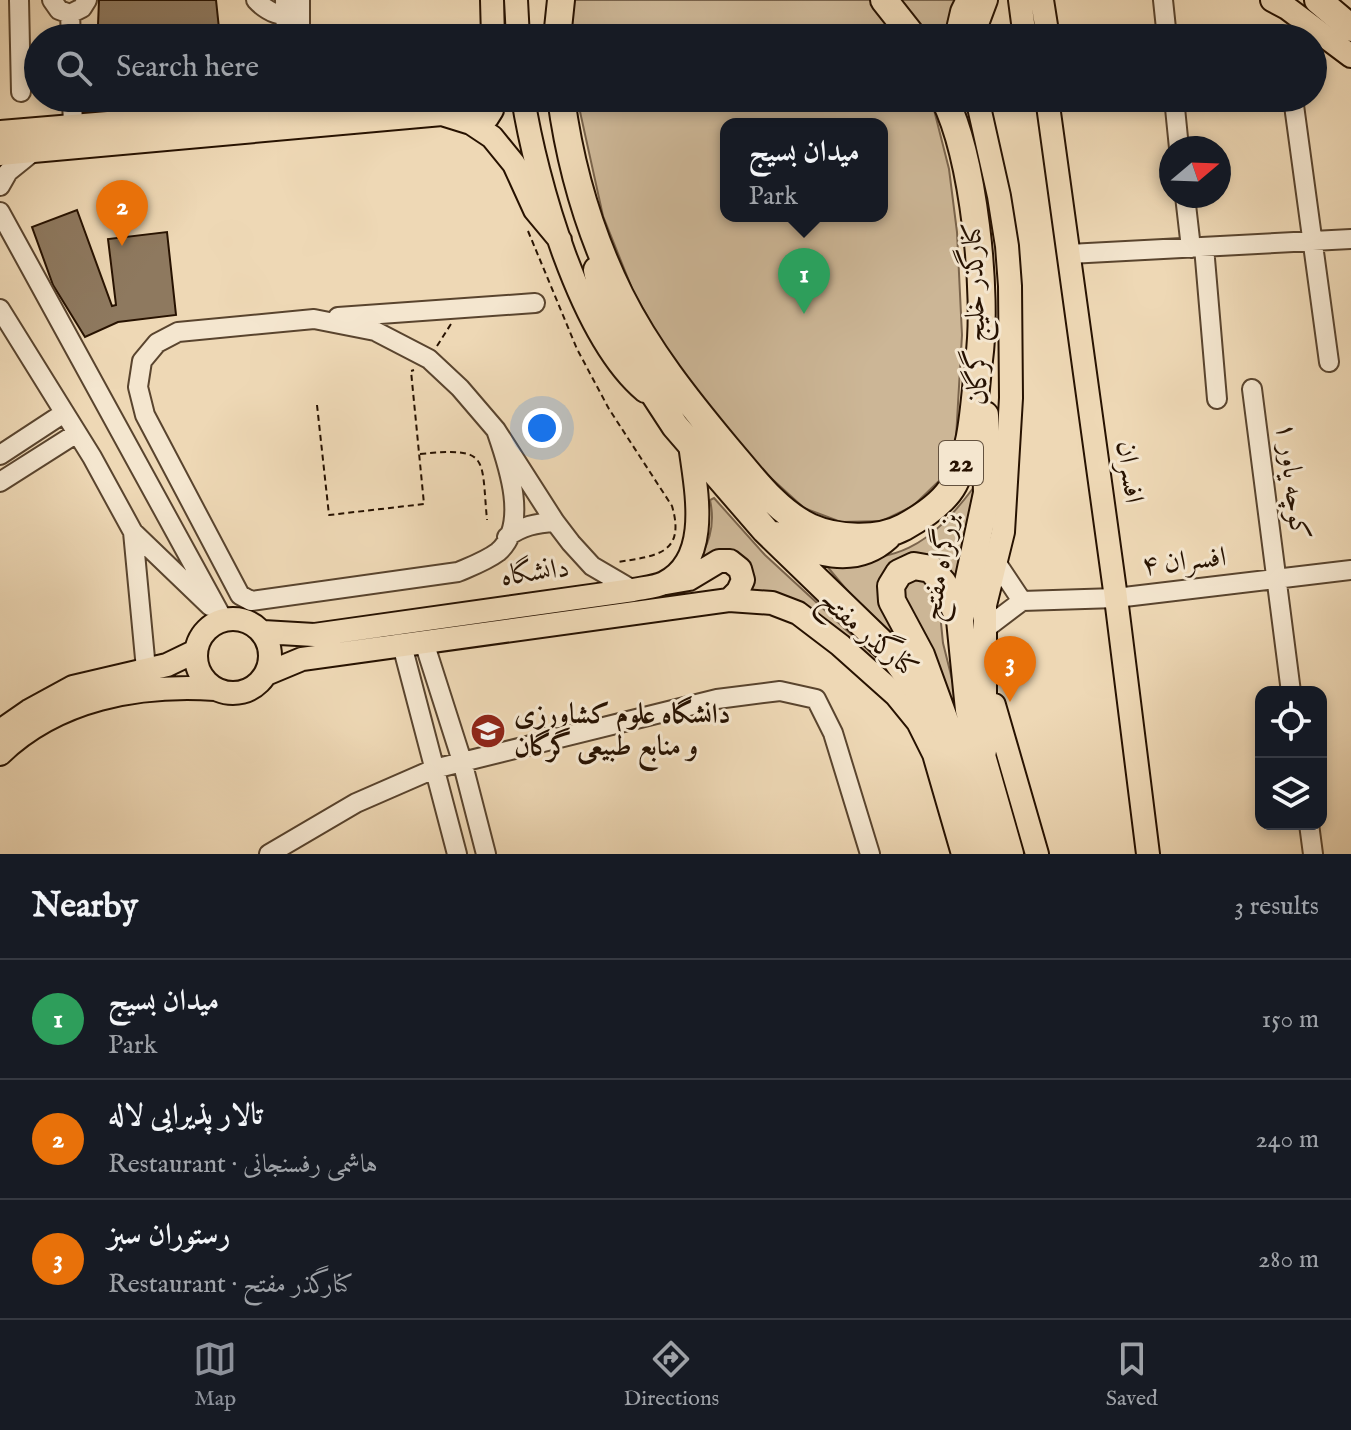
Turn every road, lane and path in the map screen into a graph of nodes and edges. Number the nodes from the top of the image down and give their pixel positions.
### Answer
1 (19, 0) edge
2 (52, 0) edge
3 (87, 0) edge
4 (256, 0) edge
5 (492, 0) edge
6 (516, 0) edge
7 (561, 0) edge
8 (884, 0) edge
9 (970, 0) edge
10 (986, 0) edge
11 (1020, 0) edge
12 (1033, 0) edge
13 (1042, 0) edge
14 (1163, 0) edge
15 (1272, 0) edge
16 (1318, 0) edge
17 (293, 8) edge
18 (70, 14) junction
19 (25, 24) edge
20 (70, 24) edge
21 (493, 24) edge
22 (517, 24) edge
23 (558, 24) edge
24 (903, 24) edge
25 (961, 24) edge
26 (977, 24) edge
27 (1023, 24) edge
28 (1037, 24) edge
29 (1046, 24) edge
30 (1166, 24) edge
31 (1306, 24) edge
32 (1351, 28) edge
33 (1327, 39) edge
34 (1351, 56) edge
35 (24, 72) edge
36 (21, 92) dead end
37 (72, 112) edge
38 (206, 112) edge
39 (491, 112) edge
40 (525, 112) edge
41 (563, 112) edge
42 (952, 112) edge
43 (980, 112) edge
44 (1036, 112) edge
45 (1049, 112) edge
46 (1060, 112) edge
47 (1175, 112) edge
48 (1295, 112) edge
49 (471, 123) junction
50 (73, 127) junction
51 (0, 132) edge
52 (1178, 136) edge
53 (34, 151) junction
54 (0, 154) edge
55 (1058, 177) junction
56 (578, 183) junction
57 (0, 186) edge
58 (1188, 208) edge
59 (0, 212) edge
60 (1351, 239) edge
61 (560, 240) junction
62 (1313, 241) junction
63 (1198, 247) junction
64 (1069, 254) junction
65 (535, 303) dead end
66 (461, 308) junction
67 (0, 309) edge
68 (314, 319) junction
69 (983, 333) junction
70 (429, 359) junction
71 (1329, 362) dead end
72 (1252, 389) dead end
73 (1217, 399) dead end
74 (656, 400) junction
75 (317, 405) dead end
76 (64, 413) junction
77 (496, 430) junction
78 (77, 433) junction
79 (690, 444) junction
80 (419, 454) junction
81 (0, 455) edge
82 (0, 482) edge
83 (487, 520) dead end
84 (555, 522) junction
85 (765, 530) junction
86 (133, 532) junction
87 (892, 533) junction
88 (507, 537) junction
89 (996, 562) junction
90 (1351, 570) edge
91 (1276, 580) junction
92 (665, 583) junction
93 (633, 590) junction
94 (606, 594) junction
95 (1116, 598) junction
96 (729, 600) junction
97 (1022, 601) junction
98 (609, 617) junction
99 (223, 619) junction
100 (960, 620) junction
101 (985, 629) junction
102 (263, 632) junction
103 (413, 644) junction
104 (196, 651) junction
105 (146, 669) junction
106 (987, 672) junction
107 (266, 674) junction
108 (1290, 686) edge
109 (215, 689) junction
110 (946, 729) junction
111 (0, 731) edge
112 (0, 754) edge
113 (462, 761) junction
114 (434, 769) junction
115 (985, 769) junction
116 (1310, 830) edge
117 (269, 854) edge
118 (457, 854) edge
119 (486, 854) edge
120 (870, 854) edge
121 (963, 854) edge
122 (985, 854) edge
123 (1010, 854) edge
124 (1037, 854) edge
125 (1148, 854) edge
126 (1313, 854) edge

1 - 19 street
2 - 18 street
3 - 18 street
4 - 17 street
5 - 21 main road
6 - 22 main road
7 - 23 highway
8 - 24 highway
9 - 25 highway
10 - 26 main road
11 - 27 main road
12 - 28 main road
13 - 29 main road
14 - 30 street
15 - 31 main road
16 - 32 highway
18 - 20 street
33 - 34 main road
35 - 36 street
37 - 50 street
38 - 50 main road
39 - 49 main road
40 - 61 main road
41 - 56 highway, 22
42 - 69 highway, 22
43 - 89 main road, کنارگذر خلیج گرگان
44 - 55 main road
45 - 55 main road, افسران
46 - 55 main road
47 - 52 street
48 - 62 street
49 - 53 main road
49 - 61 main road
50 - 51 main road
53 - 54 main road
53 - 57 street
55 - 64 main road, افسران
56 - 74 highway, 22
56 - 87 highway, 22
58 - 63 street
59 - 99 street
60 - 62 street
61 - 74 main road
62 - 63 street
62 - 71 street
63 - 64 street
63 - 73 street
64 - 95 main road, افسران
65 - 66 street
66 - 68 street
66 - 70 path
67 - 76 street
68 - 70 street
68 - 88 street
69 - 87 highway, 22
69 - 100 highway, بزرگراه مفتح / 22
70 - 77 street
70 - 80 path
72 - 91 street, کوچه یاور ۱
74 - 79 highway, 22
75 - 80 path
76 - 78 street
76 - 81 street
77 - 84 street
77 - 88 street
78 - 82 street
78 - 86 street
79 - 85 highway, 22
79 - 92 main road
80 - 83 path
84 - 88 street
84 - 93 street
85 - 87 highway
85 - 110 highway, 22
86 - 99 street
86 - 105 street
89 - 97 street
89 - 101 main road, کنارگذر خلیج گرگان
90 - 91 street, افسران ۴
91 - 95 street, افسران ۴
91 - 108 street, کوچه یاور ۱
92 - 93 main road, دانشگاه
92 - 96 main road, دانشگاه
93 - 94 main road, دانشگاه
94 - 98 main road
94 - 102 main road, دانشگاه
95 - 97 street, افسران ۴
95 - 125 main road, افسران
96 - 98 main road, دانشگاه
96 - 121 main road, کنارگذر مفتح
97 - 101 street
98 - 103 main road, دانشگاه
99 - 102 main road
99 - 104 main road
100 - 110 highway
100 - 115 highway, بزرگراه مفتح / 22
101 - 106 main road, کنارگذر خلیج گرگان
102 - 107 main road
103 - 107 main road, دانشگاه
103 - 113 street
103 - 114 street
104 - 105 main road
104 - 109 main road
105 - 111 main road
106 - 115 main road
106 - 124 main road
107 - 109 main road
109 - 112 main road
110 - 122 highway, 22
113 - 114 street
113 - 119 street
113 - 120 street
114 - 117 street
114 - 118 street
115 - 123 highway, بزرگراه مفتح / 22
116 - 126 street

